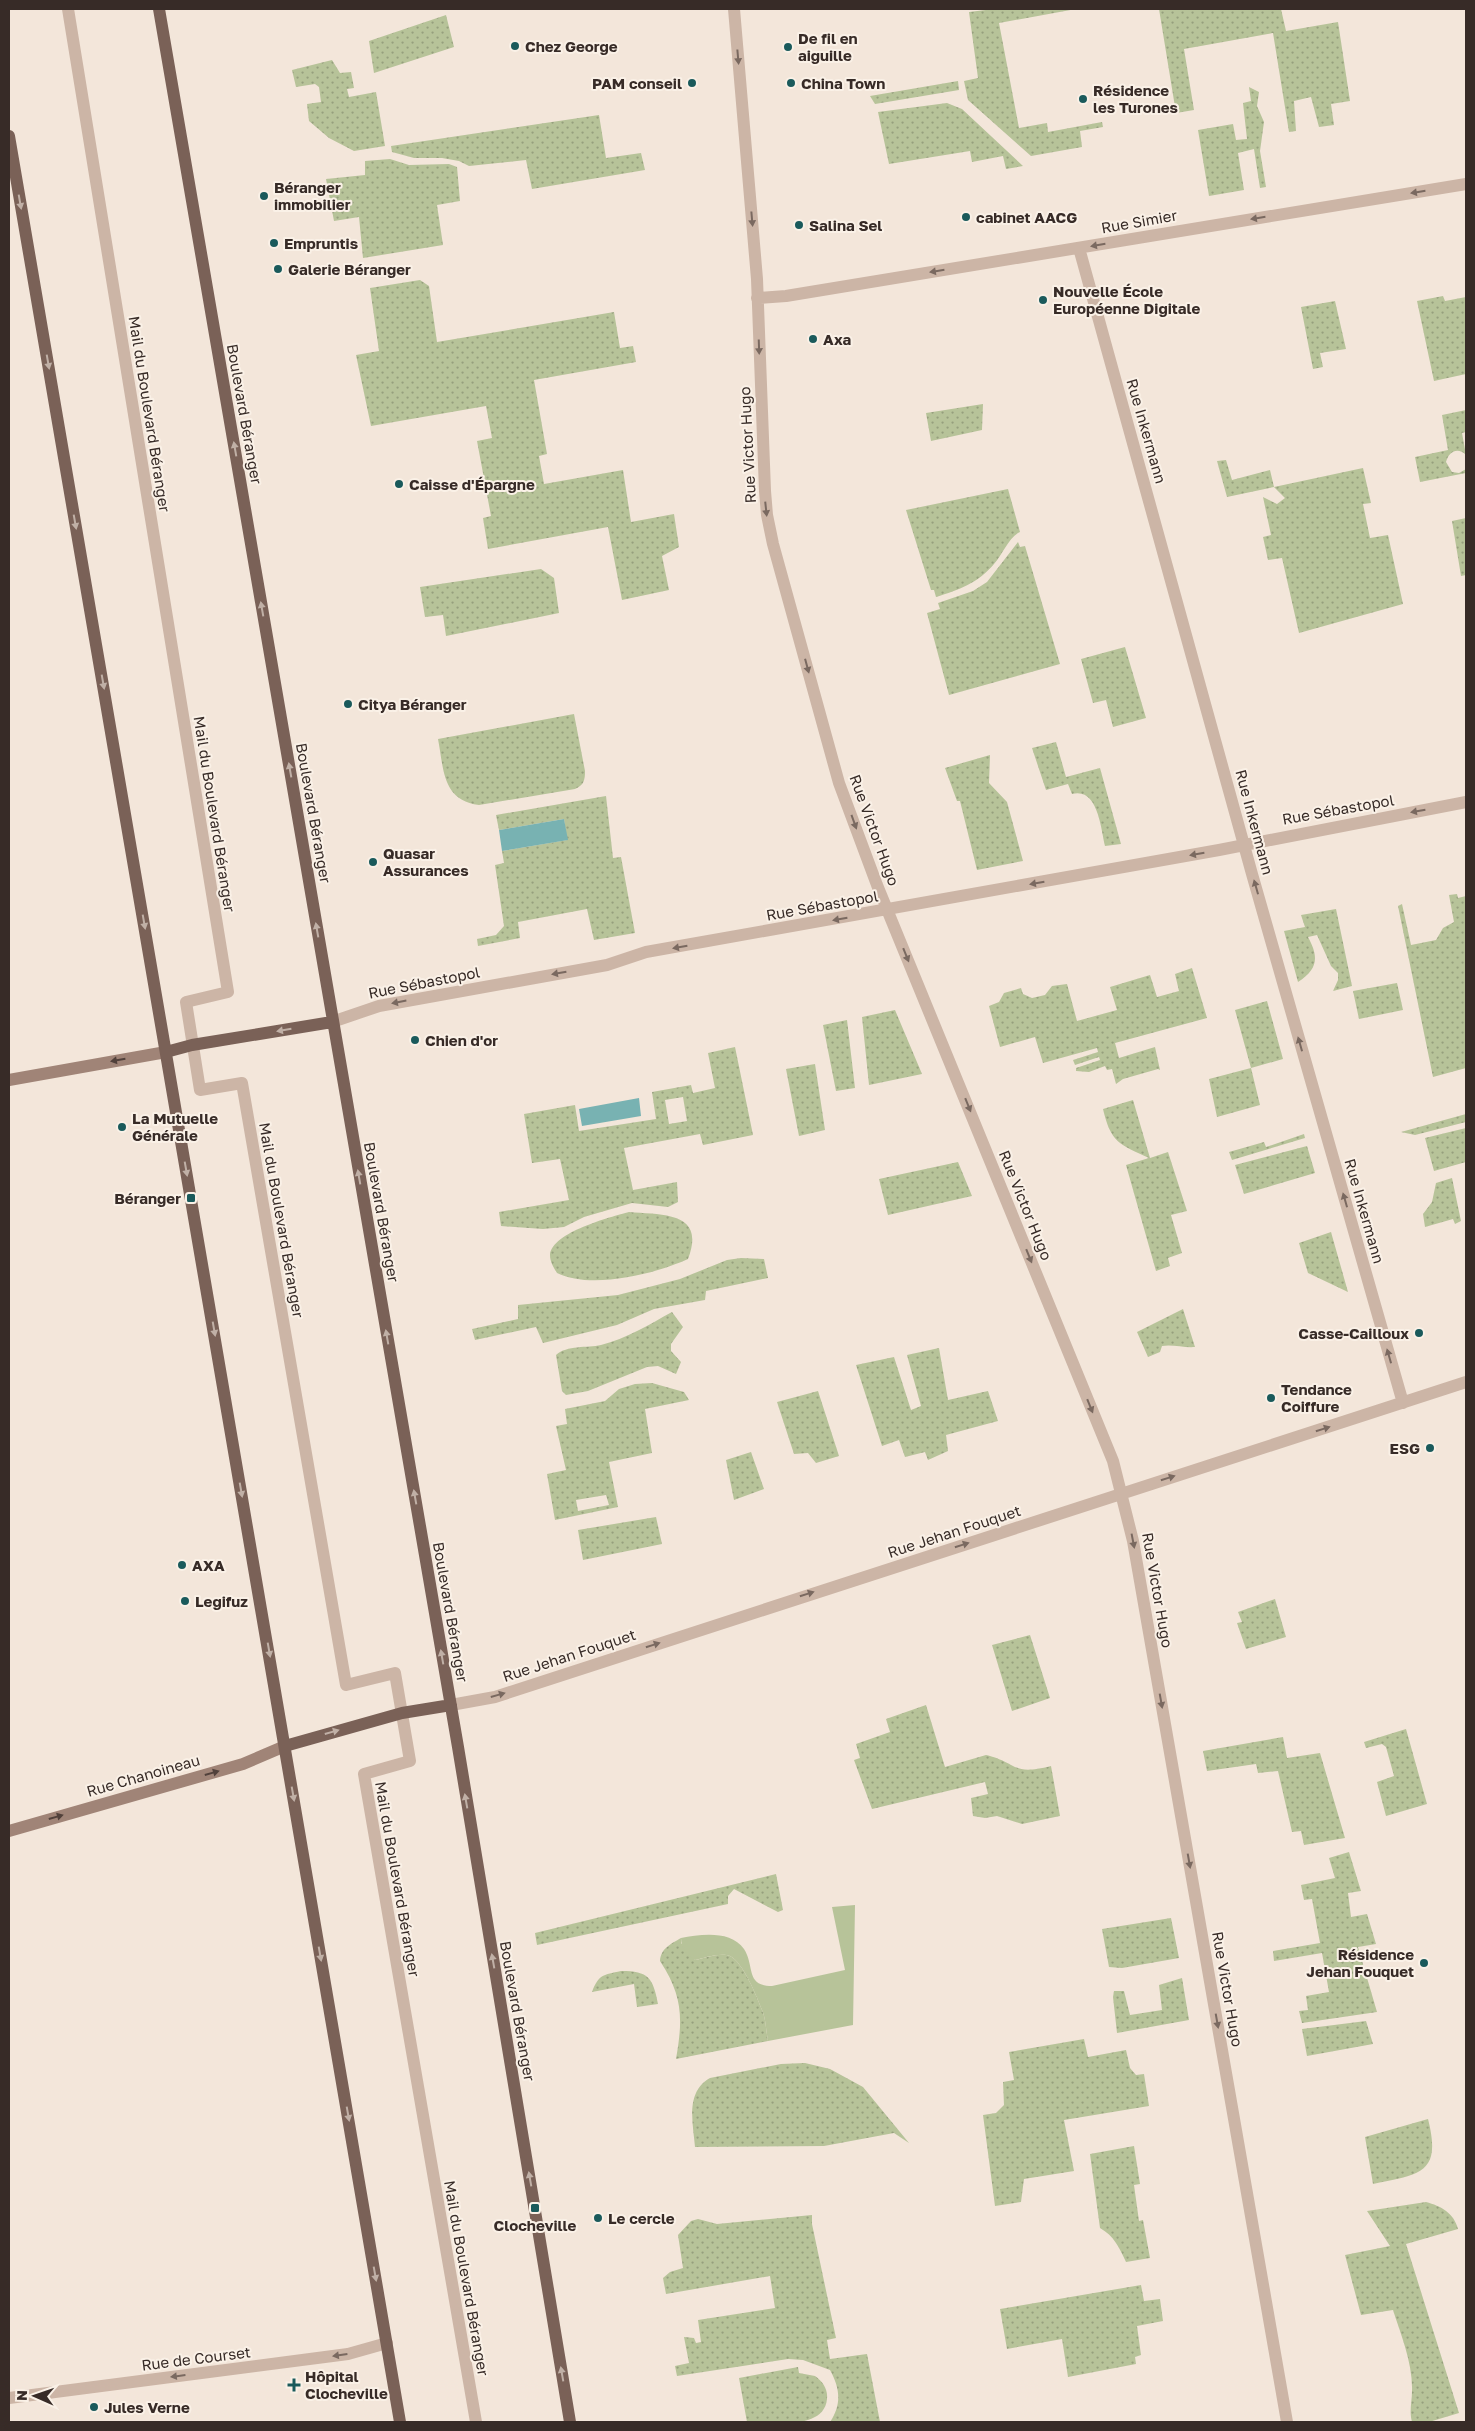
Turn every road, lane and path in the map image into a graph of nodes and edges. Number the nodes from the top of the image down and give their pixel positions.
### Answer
1 (68, 9) edge
2 (159, 9) edge
3 (734, 9) edge
4 (9, 136) edge
5 (1466, 184) edge
6 (1079, 248) junction
7 (758, 298) junction
8 (1466, 802) edge
9 (1244, 844) junction
10 (888, 910) junction
11 (332, 1022) junction
12 (192, 1045) junction
13 (166, 1052) junction
14 (9, 1080) edge
15 (1466, 1382) edge
16 (1402, 1403) junction
17 (1122, 1494) junction
18 (451, 1705) junction
19 (402, 1713) junction
20 (285, 1746) junction
21 (9, 1831) edge
22 (387, 2343) junction
23 (9, 2398) edge
24 (400, 2422) edge
25 (476, 2422) edge
26 (570, 2422) edge
27 (1287, 2422) edge

1 - 12 street, Mail du Boulevard Béranger
11 -> 2 main road, Boulevard Béranger
3 -> 7 street, Rue Victor Hugo
4 -> 13 main road
5 -> 6 street, Rue Simier
6 -> 7 street, Rue Simier
6 - 9 street, Rue Inkermann
7 -> 10 street, Rue Victor Hugo
8 -> 9 street, Rue Sébastopol
9 -> 10 street, Rue Sébastopol
16 -> 9 street, Rue Inkermann
10 -> 11 street, Rue Sébastopol
10 -> 17 street, Rue Victor Hugo
11 -> 12 main road
18 -> 11 main road, Boulevard Béranger
12 - 13 main road
12 - 19 street, Mail du Boulevard Béranger
13 -> 14 main road
13 -> 20 main road
15 - 16 street, Rue Jehan Fouquet
17 -> 16 street, Rue Jehan Fouquet
18 -> 17 street, Rue Jehan Fouquet
17 -> 27 street, Rue Victor Hugo
18 - 19 main road
26 -> 18 main road, Boulevard Béranger
20 -> 19 main road
19 - 25 street, Mail du Boulevard Béranger
21 -> 20 main road, Rue Chanoineau
20 -> 22 main road
22 -> 23 street, Rue de Courset
22 - 24 main road

